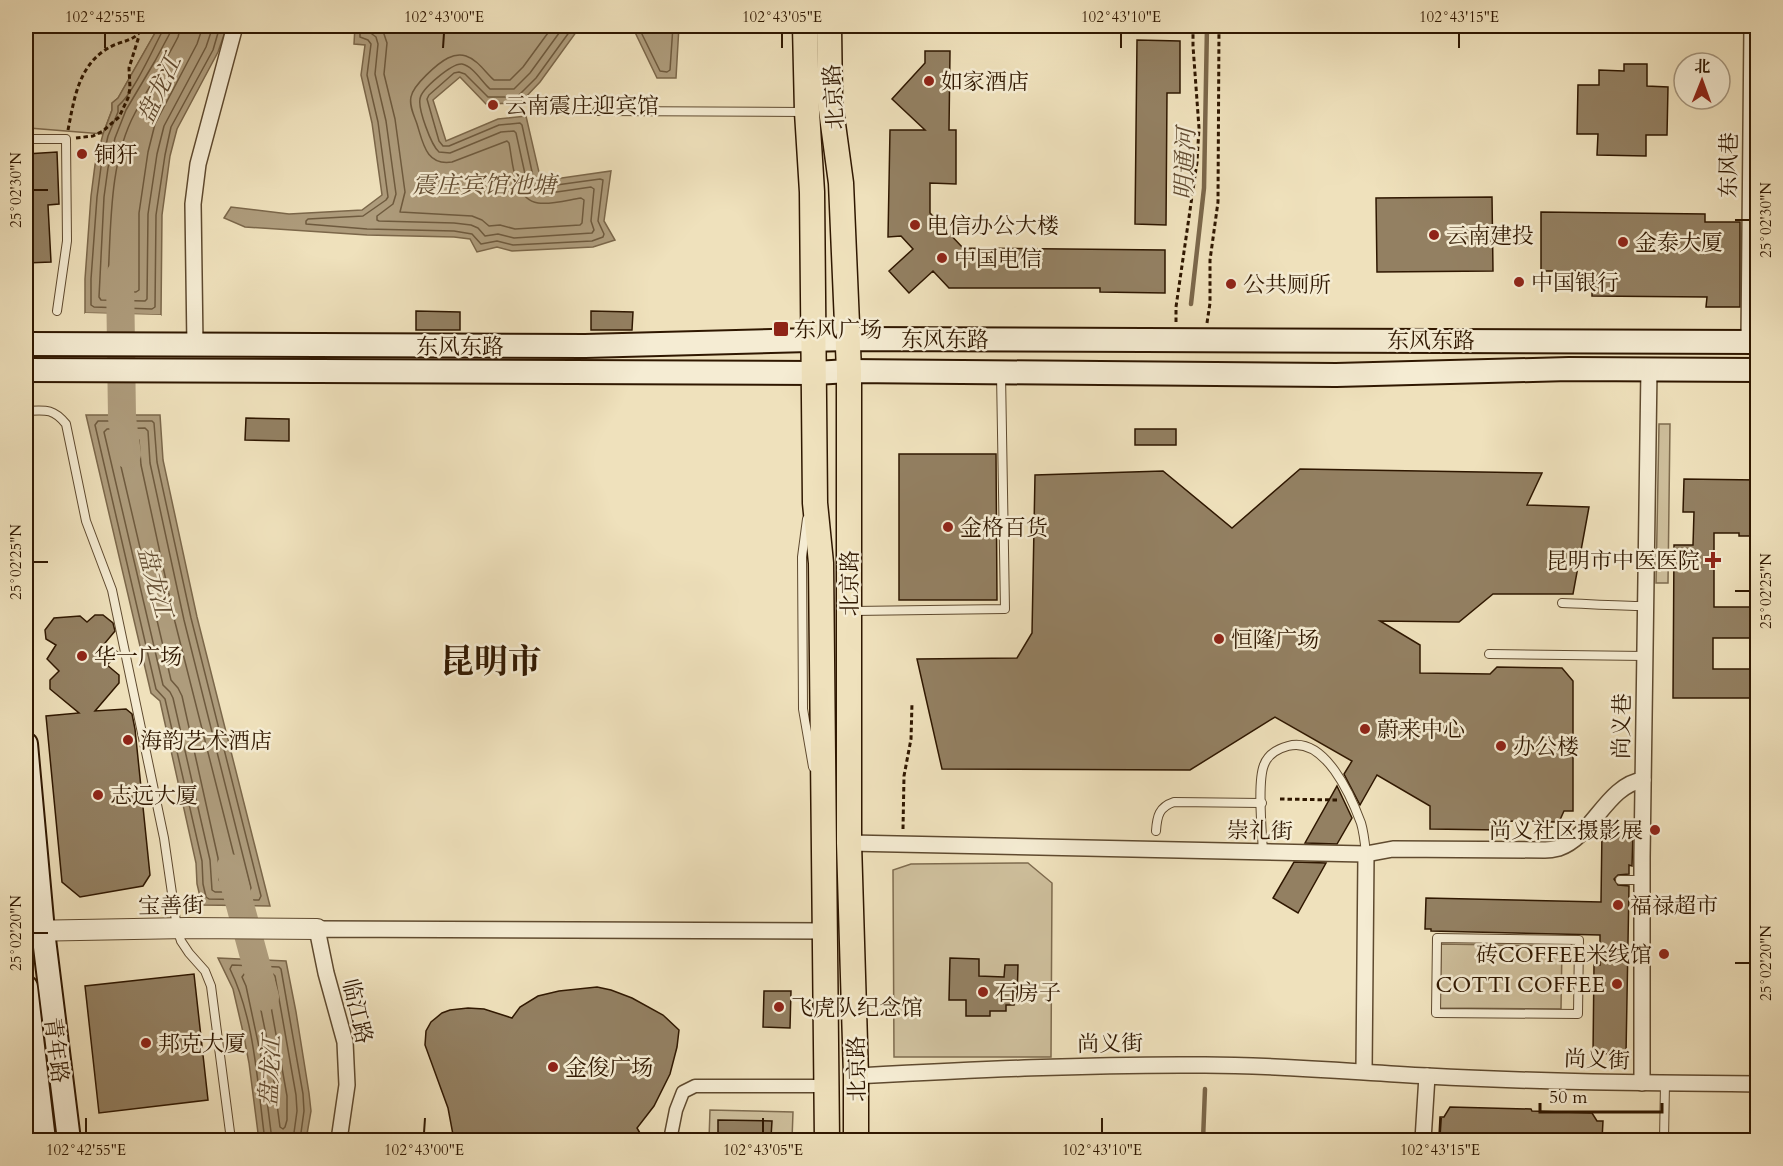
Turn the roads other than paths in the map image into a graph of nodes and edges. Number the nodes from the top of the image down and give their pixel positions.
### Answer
1 (235, 26) edge
2 (805, 26) edge
3 (829, 26) edge
4 (1752, 26) edge
5 (597, 111) dead end
6 (807, 112) junction
7 (26, 139) edge
8 (57, 311) dead end
9 (847, 339) junction
10 (814, 341) junction
11 (1753, 341) edge
12 (26, 344) edge
13 (195, 345) junction
14 (1649, 369) junction
15 (26, 370) edge
16 (1758, 370) edge
17 (849, 372) junction
18 (815, 373) junction
19 (1001, 373) junction
20 (26, 411) edge
21 (1562, 603) dead end
22 (1645, 606) junction
23 (849, 611) junction
24 (1489, 654) dead end
25 (1645, 656) junction
26 (26, 744) edge
27 (1643, 780) junction
28 (1262, 803) junction
29 (1156, 831) dead end
30 (849, 843) junction
31 (1263, 852) junction
32 (1366, 854) junction
33 (1620, 880) dead end
34 (1642, 880) junction
35 (183, 928) junction
36 (317, 929) junction
37 (34, 931) edge
38 (825, 931) junction
39 (1437, 938) joint
40 (26, 987) edge
41 (1364, 1071) junction
42 (856, 1076) junction
43 (1427, 1076) junction
44 (1642, 1083) junction
45 (1665, 1083) junction
46 (1758, 1084) edge
47 (827, 1086) junction
48 (44, 1140) edge
49 (69, 1140) edge
50 (231, 1140) edge
51 (339, 1140) edge
52 (670, 1140) edge
53 (827, 1140) edge
54 (856, 1140) edge
55 (1423, 1140) edge
56 (1664, 1140) edge

1 - 13 street
2 - 6 main road, 北京路
3 - 9 main road, 北京路
4 - 11 street, 东风巷
5 - 6 lane
6 - 10 main road, 北京路
7 - 8 lane
9 - 10 main road, 东风东路
9 - 11 main road, 东风东路
9 - 17 main road, 北京路
10 - 13 main road, 东风东路
10 - 18 main road, 北京路
12 - 13 main road, 东风东路
14 - 16 main road, 东风东路
14 - 19 main road, 东风东路
14 - 22 street, 尚义巷
15 - 18 main road, 东风东路
17 - 18 main road, 东风东路
17 - 19 main road, 东风东路
17 - 23 main road, 北京路
18 - 38 main road, 北京路
19 - 23 lane
20 - 35 lane
21 - 22 lane
22 - 25 street, 尚义巷
23 - 30 main road, 北京路
24 - 25 lane
25 - 27 street, 尚义巷
26 - 37 main road, 青年路
27 - 32 street, 崇礼街
27 - 34 street, 尚义巷
28 - 29 lane
28 - 31 lane
28 - 32 lane
30 - 31 street, 崇礼街
30 - 42 main road, 北京路
31 - 32 street, 崇礼街
32 - 41 street
33 - 34 lane
34 - 44 street, 尚义巷
35 - 36 street, 宝善街
35 - 37 street, 宝善街
35 - 50 lane
36 - 38 street
36 - 51 street, 临江路
37 - 49 main road, 青年路
38 - 47 main road, 北京路
39 - 39 lane
40 - 48 main road, 青年路
41 - 42 street, 尚义街
41 - 43 street, 尚义街
42 - 54 main road, 北京路
43 - 44 street, 尚义街
43 - 55 street
44 - 45 street, 尚义街
45 - 46 street, 尚义街
45 - 56 lane
47 - 52 street
47 - 53 main road, 北京路

